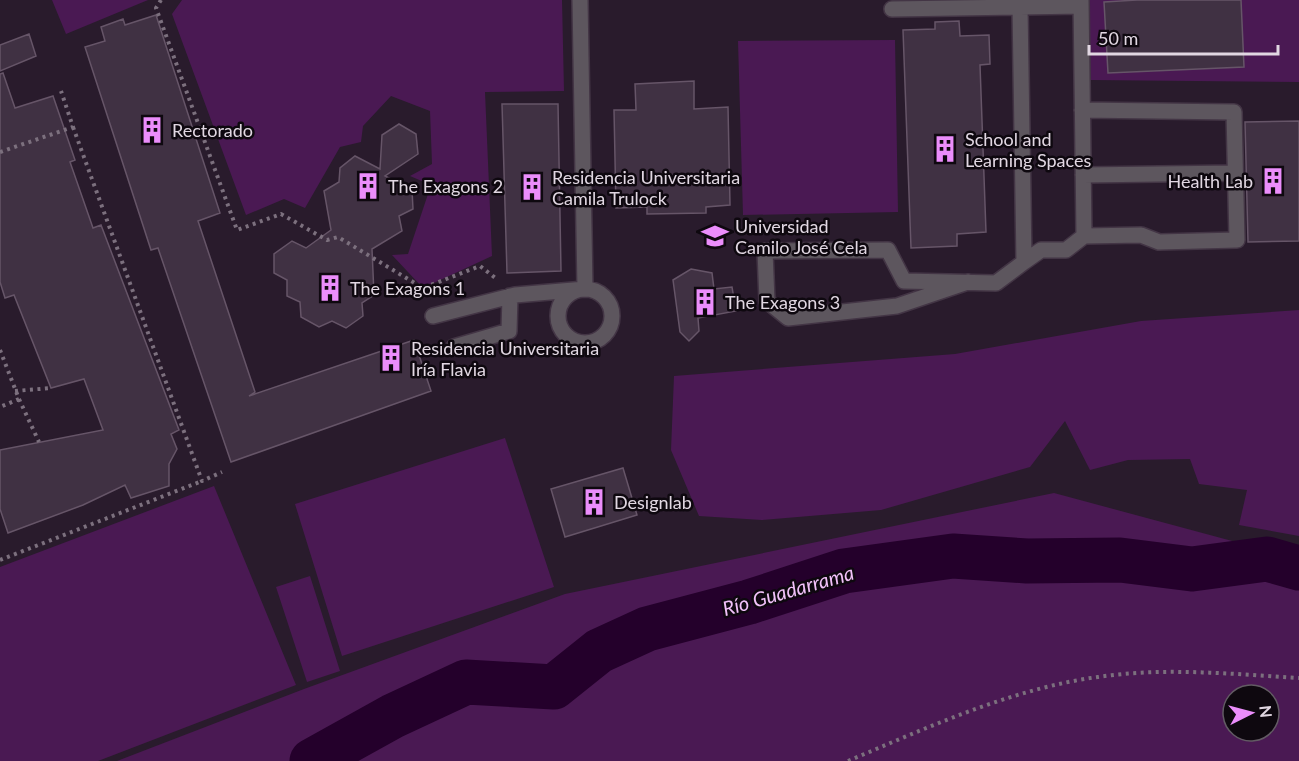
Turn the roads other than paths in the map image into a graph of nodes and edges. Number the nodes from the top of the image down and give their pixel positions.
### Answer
1 (579, 0) edge
2 (1081, 3) edge
3 (1020, 7) junction
4 (892, 9) dead end
5 (1082, 110) junction
6 (1235, 173) junction
7 (1083, 175) junction
8 (1084, 236) junction
9 (1024, 262) junction
10 (968, 282) junction
11 (507, 290) junction
12 (433, 316) dead end
13 (454, 347) dead end

1 - 11 lane
2 - 3 lane
2 - 5 lane
3 - 4 lane
3 - 9 lane
5 - 6 lane
5 - 7 lane
6 - 7 lane
6 - 8 lane
7 - 8 lane
8 - 9 lane
9 - 10 lane
10 - 10 lane
11 - 12 lane
11 - 13 lane

